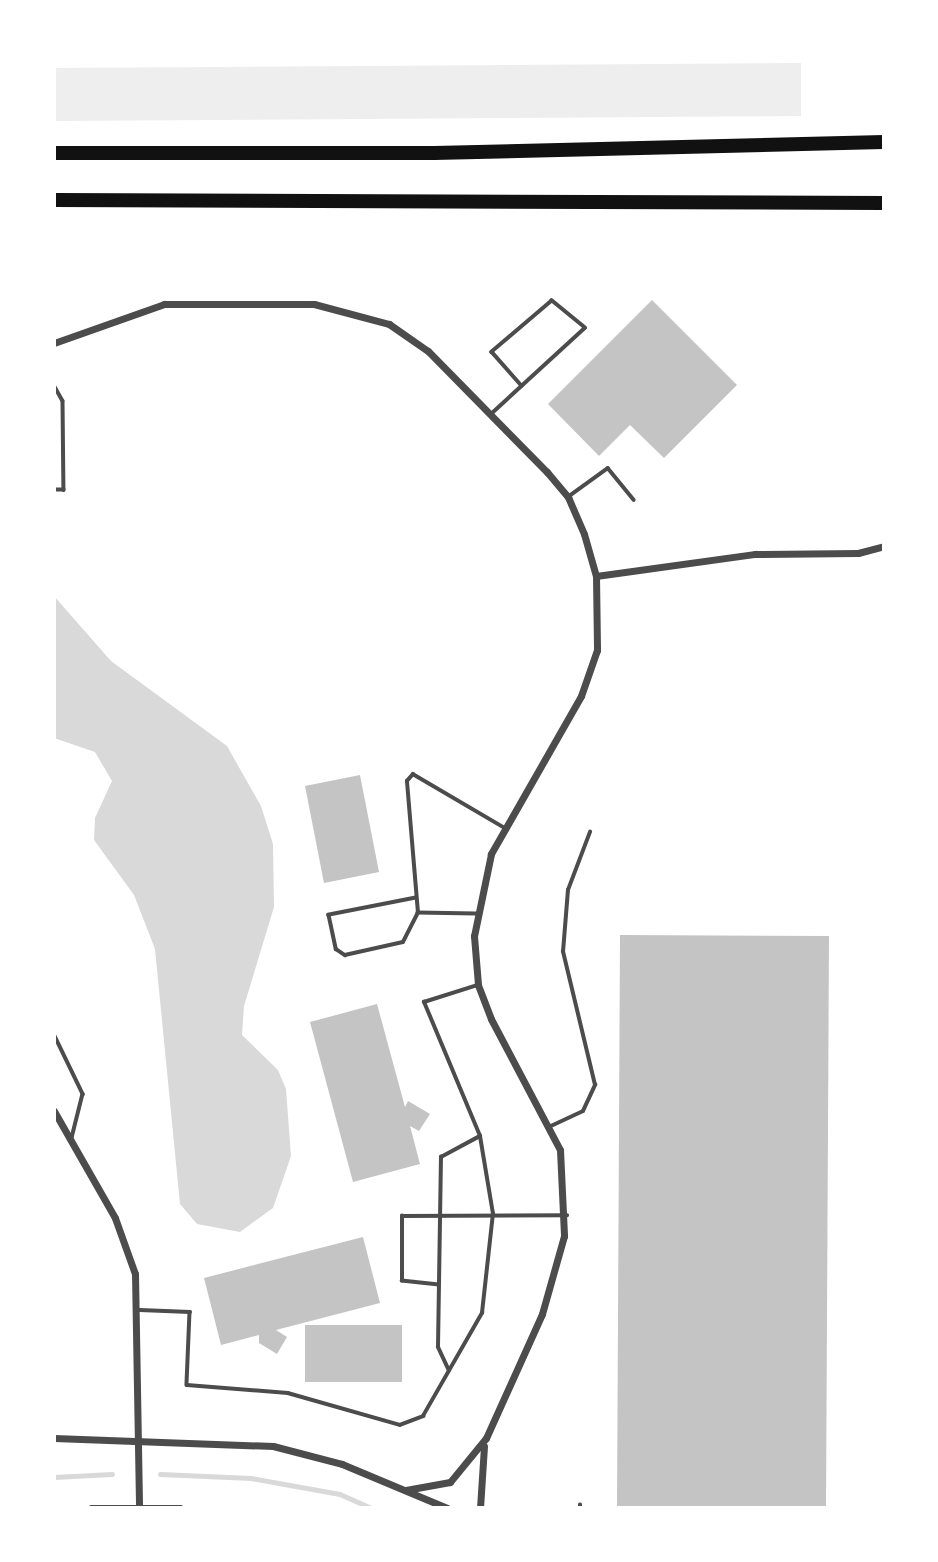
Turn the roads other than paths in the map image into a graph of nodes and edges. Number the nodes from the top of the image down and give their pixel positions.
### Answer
1 (884, 142) edge
2 (54, 153) edge
3 (54, 200) edge
4 (884, 203) edge
5 (54, 343) edge
6 (54, 386) edge
7 (522, 386) junction
8 (491, 414) junction
9 (54, 490) edge
10 (568, 497) junction
11 (634, 500) dead end
12 (884, 546) edge
13 (596, 576) junction
14 (505, 828) junction
15 (590, 832) dead end
16 (416, 898) junction
17 (418, 913) junction
18 (476, 914) junction
19 (478, 985) junction
20 (54, 1034) edge
21 (54, 1111) edge
22 (551, 1126) junction
23 (480, 1136) junction
24 (71, 1140) junction
25 (492, 1214) junction
26 (440, 1215) junction
27 (566, 1215) junction
28 (439, 1285) junction
29 (140, 1310) junction
30 (449, 1371) junction
31 (140, 1437) junction
32 (54, 1438) edge
33 (486, 1438) junction
34 (406, 1490) junction
35 (139, 1507) edge
36 (91, 1508) edge
37 (180, 1508) edge
38 (447, 1508) edge
39 (480, 1508) edge

1 - 2 highway
3 - 4 highway
5 - 8 street
6 - 9 lane
7 - 7 lane
7 - 8 lane
8 - 10 street
10 - 11 lane
10 - 13 street
12 - 13 street
13 - 14 street
14 - 16 lane
14 - 18 street
15 - 22 lane
16 - 17 lane
16 - 17 lane
17 - 18 lane
18 - 19 street
19 - 22 street
19 - 23 lane
20 - 24 lane
21 - 24 street
22 - 27 street
23 - 25 lane
23 - 26 lane
24 - 29 street
25 - 26 lane
25 - 27 lane
25 - 30 lane
26 - 28 lane
26 - 28 lane
27 - 33 street
28 - 30 lane
29 - 30 lane
29 - 31 street
31 - 32 street
31 - 34 street
31 - 35 street
33 - 34 street
33 - 39 street
34 - 38 street
35 - 36 street
35 - 37 street

